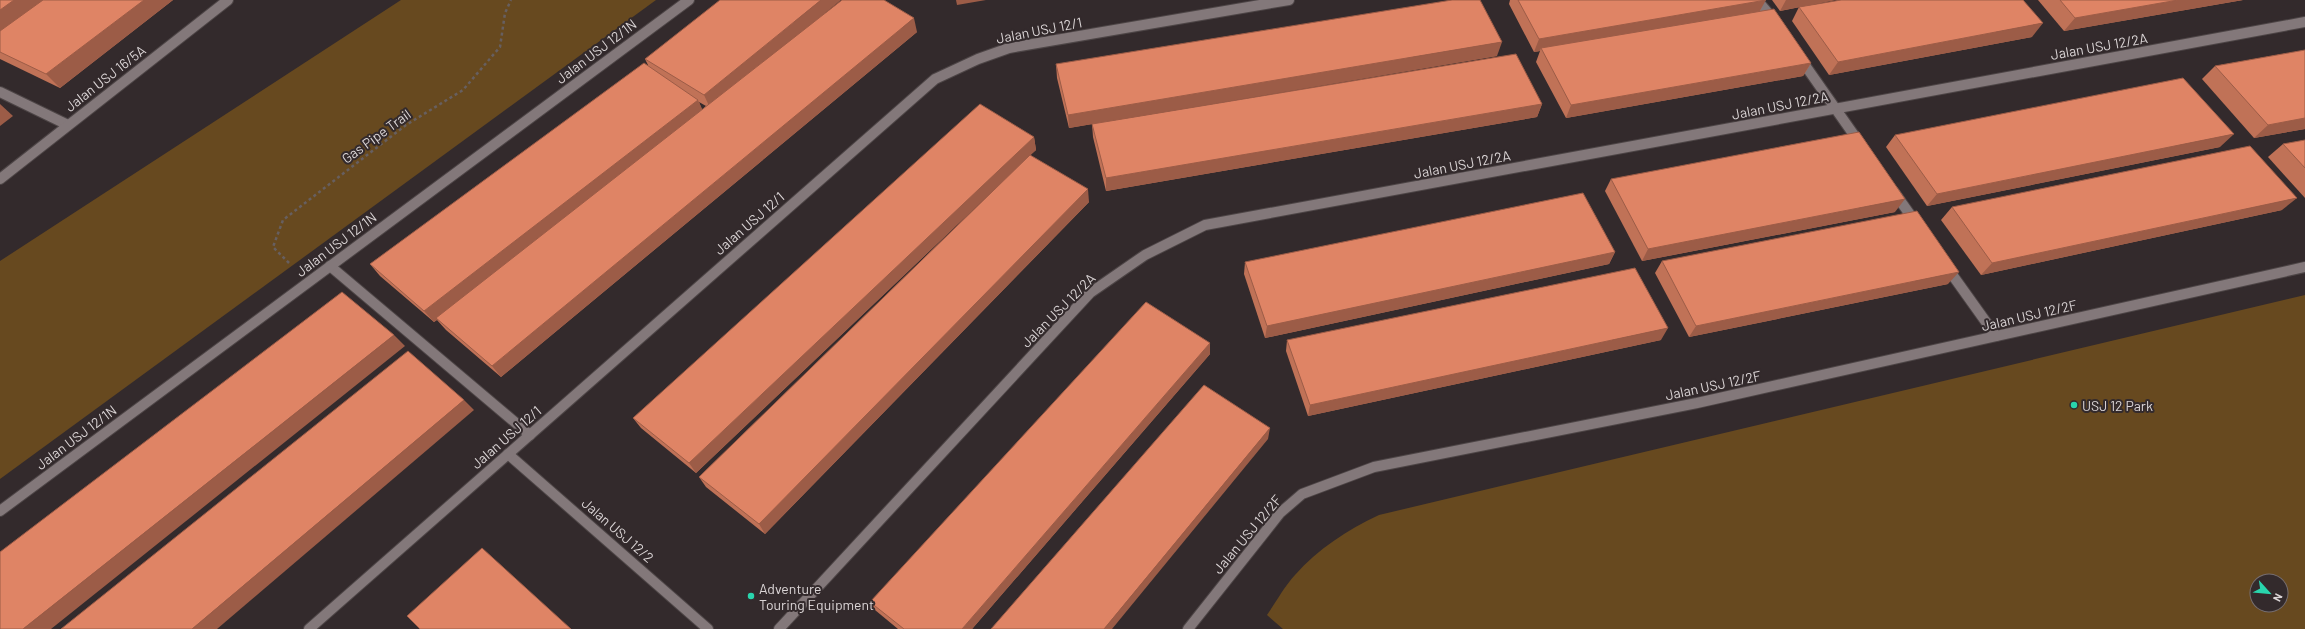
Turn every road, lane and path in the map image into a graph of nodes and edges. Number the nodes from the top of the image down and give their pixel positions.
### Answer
1 (228, 0) edge
2 (511, 0) edge
3 (689, 0) edge
4 (1289, 0) edge
5 (1757, 0) edge
6 (1238, 4) edge
7 (2305, 22) edge
8 (1777, 26) edge
9 (1795, 51) edge
10 (0, 92) edge
11 (1836, 109) junction
12 (68, 125) junction
13 (1866, 152) edge
14 (0, 179) edge
15 (1888, 183) edge
16 (1923, 233) edge
17 (1941, 259) edge
18 (330, 266) junction
19 (2305, 267) edge
20 (309, 282) junction
21 (1996, 336) junction
22 (530, 435) junction
23 (508, 454) junction
24 (0, 511) edge
25 (309, 629) edge
26 (708, 629) edge
27 (779, 629) edge
28 (1188, 629) edge

1 - 12 street, Jalan USJ 16/5A
2 - 20 path, Gas Pipe Trail
3 - 18 street, Jalan USJ 12/1N
4 - 6 street, Jalan USJ 12/1
5 - 8 street
6 - 22 street, Jalan USJ 12/1
7 - 11 street, Jalan USJ 12/2A
9 - 11 street
10 - 12 street
11 - 13 street
11 - 27 street, Jalan USJ 12/2A
12 - 14 street, Jalan USJ 16/5A
15 - 16 street
17 - 21 street
18 - 20 street, Jalan USJ 12/1N
18 - 22 street
19 - 21 street, Jalan USJ 12/2F
20 - 24 street, Jalan USJ 12/1N
21 - 28 street, Jalan USJ 12/2F
22 - 23 street, Jalan USJ 12/1
23 - 25 street, Jalan USJ 12/1
23 - 26 street, Jalan USJ 12/2

